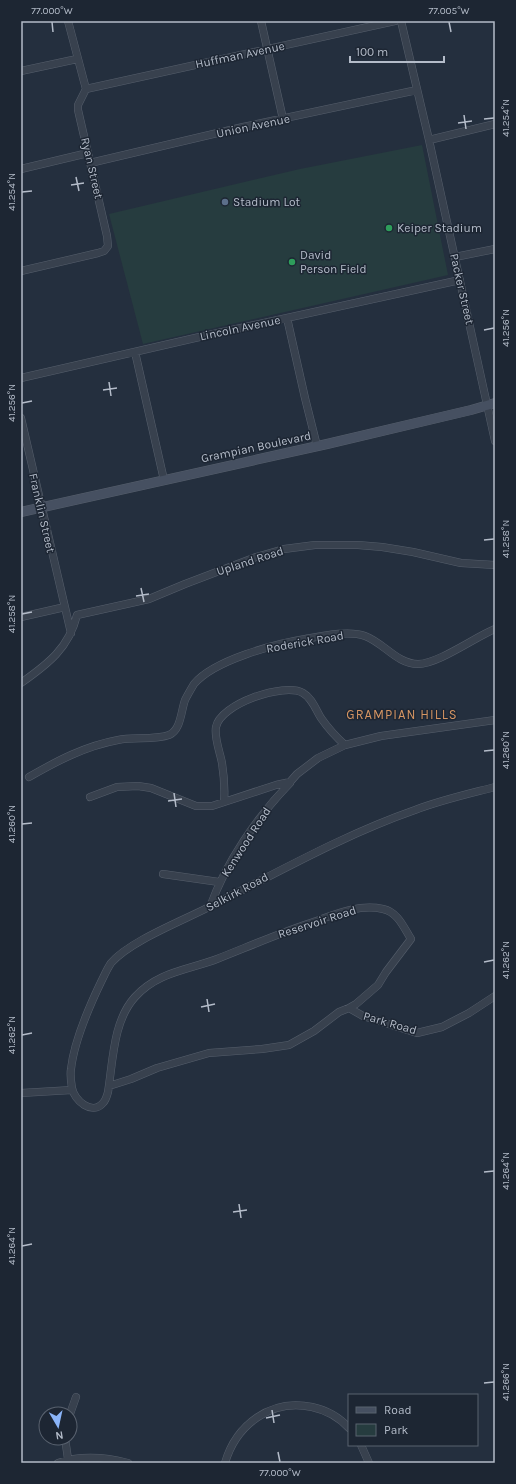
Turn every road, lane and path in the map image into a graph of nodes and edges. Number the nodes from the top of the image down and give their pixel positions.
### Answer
1 (68, 21) edge
2 (261, 21) edge
3 (395, 21) edge
4 (401, 21) edge
5 (267, 49) junction
6 (77, 59) junction
7 (21, 71) edge
8 (86, 89) junction
9 (417, 90) junction
10 (283, 119) junction
11 (495, 124) edge
12 (429, 140) junction
13 (88, 153) junction
14 (90, 163) junction
15 (21, 169) edge
16 (495, 249) edge
17 (455, 257) junction
18 (21, 271) edge
19 (460, 280) junction
20 (287, 318) junction
21 (134, 352) junction
22 (21, 378) edge
23 (492, 404) edge
24 (21, 418) edge
25 (495, 441) edge
26 (317, 446) junction
27 (164, 480) junction
28 (41, 508) junction
29 (21, 512) edge
30 (495, 565) edge
31 (65, 607) junction
32 (21, 616) edge
33 (495, 629) edge
34 (71, 634) junction
35 (21, 683) edge
36 (495, 720) edge
37 (345, 745) junction
38 (29, 777) dead end
39 (290, 782) junction
40 (495, 787) edge
41 (90, 797) dead end
42 (224, 802) junction
43 (163, 874) dead end
44 (219, 882) junction
45 (210, 906) junction
46 (495, 996) edge
47 (349, 1008) junction
48 (109, 1086) junction
49 (72, 1090) junction
50 (21, 1093) edge
51 (76, 1397) dead end
52 (73, 1406) edge
53 (348, 1427) edge
54 (66, 1446) edge
55 (361, 1446) edge
56 (68, 1459) junction
57 (58, 1463) edge
58 (128, 1463) edge
59 (225, 1463) edge
60 (369, 1463) edge

1 - 6 street
2 - 5 street
3 - 5 street, Huffman Avenue
4 - 9 street, Packer Street
5 - 8 street, Huffman Avenue
5 - 10 street
6 - 7 street
6 - 8 street
8 - 13 street, Ryan Street
9 - 10 street, Union Avenue
9 - 12 street, Packer Street
10 - 14 street, Union Avenue
11 - 12 street
12 - 17 street, Packer Street
13 - 14 street, Ryan Street
13 - 15 street
14 - 18 street, Ryan Street
16 - 17 street
17 - 19 street, Packer Street
19 - 20 street, Lincoln Avenue
19 - 23 street, Packer Street
20 - 21 street, Lincoln Avenue
20 - 26 street
21 - 22 street, Lincoln Avenue
21 - 27 street
23 - 25 street, Packer Street
23 - 26 street, Grampian Boulevard
24 - 28 street, Franklin Street
26 - 27 street, Grampian Boulevard
27 - 28 street, Grampian Boulevard
28 - 29 street, Grampian Boulevard
28 - 31 street, Franklin Street
30 - 34 street, Upland Road
31 - 32 street
31 - 34 street
33 - 38 street, Roderick Road
34 - 35 street, Upland Road
36 - 37 street, Kenwood Road
37 - 39 street, Kenwood Road
37 - 42 street
39 - 42 street
39 - 44 street, Kenwood Road
40 - 45 street, Selkirk Road
41 - 42 street
43 - 44 street
44 - 45 street, Kenwood Road
45 - 49 street, Selkirk Road
46 - 47 street, Park Road
47 - 48 street, Reservoir Road
47 - 48 street, Reservoir Road
48 - 49 street, Reservoir Road
49 - 50 street
51 - 52 street
53 - 59 street
54 - 56 street
55 - 60 street
56 - 57 street
56 - 58 street

